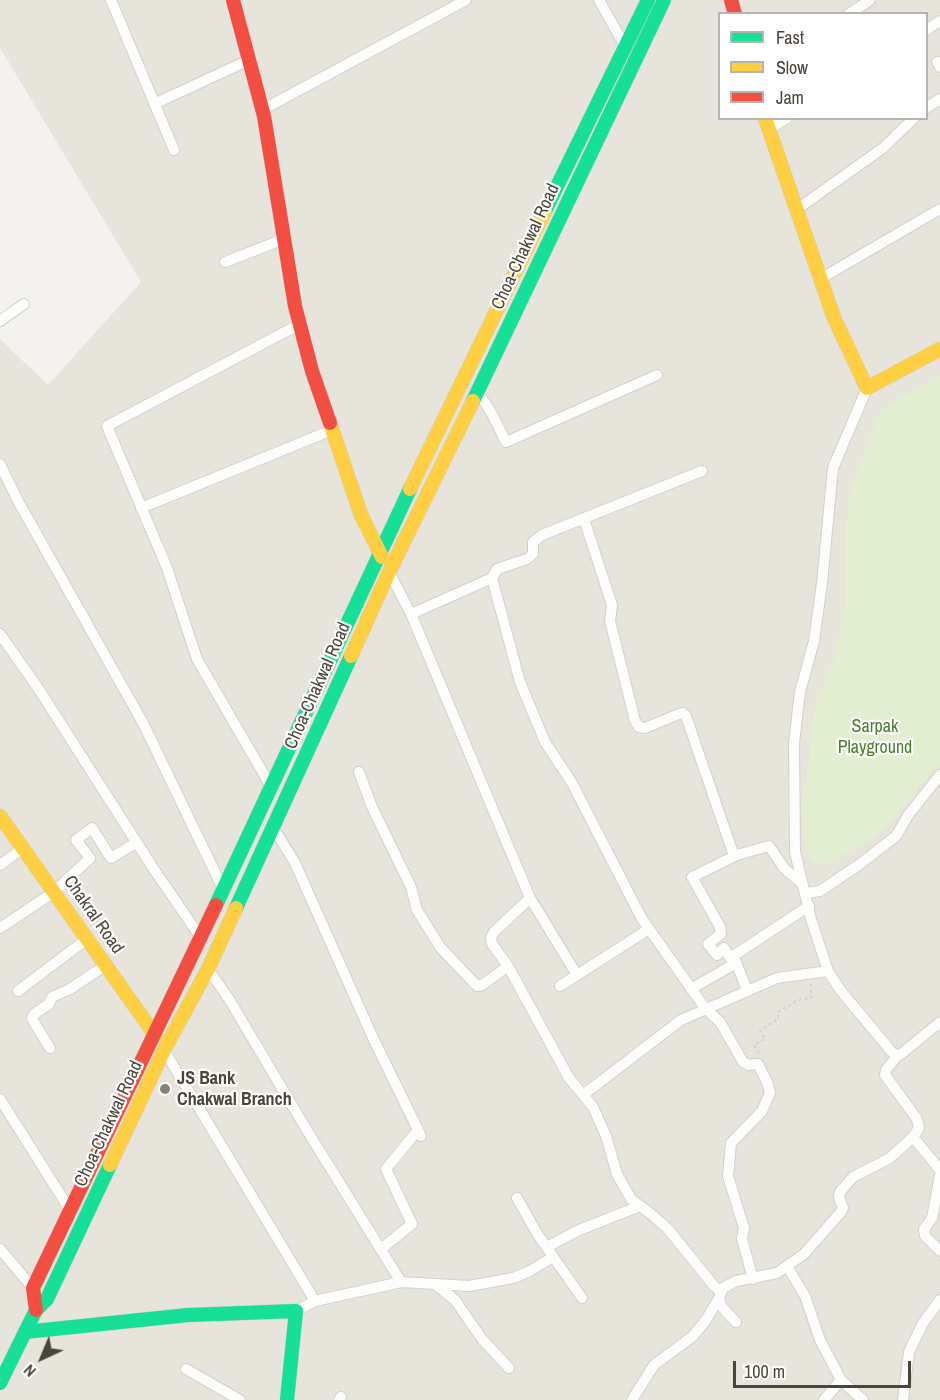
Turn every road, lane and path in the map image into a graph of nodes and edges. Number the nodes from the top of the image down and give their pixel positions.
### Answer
1 (111, 0) edge
2 (466, 0) edge
3 (599, 0) edge
4 (648, 0) edge
5 (664, 0) edge
6 (870, 0) edge
7 (237, 2) edge
8 (852, 12) edge
9 (625, 46) junction
10 (249, 60) junction
11 (154, 104) junction
12 (262, 110) junction
13 (912, 120) edge
14 (767, 124) edge
15 (174, 150) dead end
16 (940, 209) edge
17 (796, 210) junction
18 (284, 239) junction
19 (225, 262) dead end
20 (820, 279) junction
21 (24, 304) dead end
22 (0, 321) edge
23 (300, 324) junction
24 (940, 349) edge
25 (657, 375) dead end
26 (867, 388) junction
27 (478, 392) junction
28 (332, 430) junction
29 (0, 464) edge
30 (702, 471) dead end
31 (141, 508) junction
32 (584, 519) junction
33 (380, 552) junction
34 (389, 572) junction
35 (492, 578) junction
36 (411, 614) junction
37 (0, 634) edge
38 (359, 772) dead end
39 (938, 783) edge
40 (270, 785) junction
41 (0, 816) edge
42 (273, 827) junction
43 (137, 842) junction
44 (23, 848) junction
45 (734, 856) junction
46 (0, 865) edge
47 (803, 888) junction
48 (223, 889) junction
49 (54, 892) junction
50 (530, 898) junction
51 (808, 906) junction
52 (0, 928) edge
53 (649, 929) junction
54 (201, 938) junction
55 (87, 939) junction
56 (735, 960) junction
57 (106, 965) junction
58 (508, 966) junction
59 (208, 969) junction
60 (828, 971) junction
61 (810, 974) junction
62 (577, 975) junction
63 (560, 986) dead end
64 (691, 989) junction
65 (747, 990) junction
66 (18, 991) dead end
67 (705, 1008) junction
68 (940, 1022) edge
69 (155, 1035) junction
70 (50, 1048) dead end
71 (164, 1050) junction
72 (897, 1056) junction
73 (758, 1064) junction
74 (583, 1095) junction
75 (0, 1099) edge
76 (913, 1137) junction
77 (940, 1170) edge
78 (940, 1175) edge
79 (517, 1198) dead end
80 (640, 1206) junction
81 (70, 1210) junction
82 (547, 1247) junction
83 (0, 1249) edge
84 (381, 1249) junction
85 (940, 1251) edge
86 (554, 1257) junction
87 (787, 1266) junction
88 (753, 1279) junction
89 (401, 1282) junction
90 (434, 1284) junction
91 (33, 1288) junction
92 (720, 1295) junction
93 (582, 1298) dead end
94 (315, 1300) junction
95 (940, 1300) edge
96 (36, 1310) junction
97 (296, 1311) junction
98 (736, 1322) dead end
99 (25, 1332) junction
100 (509, 1368) dead end
101 (186, 1369) dead end
102 (841, 1380) junction
103 (0, 1383) edge
104 (240, 1400) edge
105 (287, 1400) edge
106 (632, 1400) edge
107 (824, 1400) edge
108 (863, 1400) edge
109 (903, 1400) edge

1 - 11 street
2 - 12 street
3 - 9 street
4 - 9 main road
5 - 27 main road, Choa-Chakwal Road
6 - 8 street
7 - 10 main road
9 - 33 main road
10 - 11 street
10 - 12 main road
11 - 15 street
12 - 18 main road
13 - 17 street
14 - 17 main road
16 - 20 street
17 - 20 main road
18 - 19 street
18 - 23 main road
20 - 26 main road
21 - 22 street
23 - 28 main road
23 - 31 street
24 - 26 main road
25 - 27 street
26 - 47 street
27 - 34 main road, Choa-Chakwal Road
28 - 31 street
28 - 33 main road
29 - 48 street
30 - 32 street
31 - 40 street
32 - 35 street
32 - 45 street
33 - 34 main road
33 - 40 main road
34 - 36 street
34 - 42 main road, Choa-Chakwal Road
35 - 36 street
35 - 53 street
36 - 50 street
37 - 43 street
38 - 58 street
39 - 47 street
40 - 48 main road
41 - 44 main road, Chakral Road
42 - 59 main road, Choa-Chakwal Road
42 - 84 street
43 - 49 street
43 - 54 street
44 - 46 street
44 - 49 main road, Chakral Road
45 - 47 street
45 - 56 street
47 - 51 street
48 - 54 main road
49 - 52 street
49 - 55 main road, Chakral Road
50 - 58 street
50 - 62 street
51 - 56 street
51 - 60 street
53 - 62 street
53 - 64 street
54 - 69 main road
55 - 57 main road, Chakral Road
55 - 66 street
56 - 64 street
56 - 65 street
57 - 69 main road, Chakral Road
57 - 70 street
58 - 74 street
59 - 71 main road, Choa-Chakwal Road
59 - 84 street
60 - 61 street
60 - 72 street
61 - 65 street
61 - 73 path
62 - 63 street
64 - 67 street
65 - 67 street
67 - 73 street
67 - 74 street
68 - 72 street
69 - 81 main road
71 - 94 street
71 - 96 main road, Choa-Chakwal Road
72 - 76 street
73 - 88 street
74 - 80 street
75 - 81 street
76 - 77 street
76 - 87 street
78 - 85 street
79 - 82 street
80 - 82 street
80 - 92 street
81 - 91 main road
82 - 86 street
83 - 91 street
84 - 89 street
86 - 90 street
86 - 93 street
87 - 88 street
87 - 102 street
88 - 92 street
89 - 90 street
89 - 94 street
90 - 100 street
91 - 96 main road
92 - 98 street
92 - 106 street
94 - 97 street
95 - 109 street
96 - 99 main road, Choa-Chakwal Road
97 - 99 main road
97 - 105 main road
99 - 103 main road, Choa-Chakwal Road
101 - 104 street
102 - 107 street
102 - 108 street

